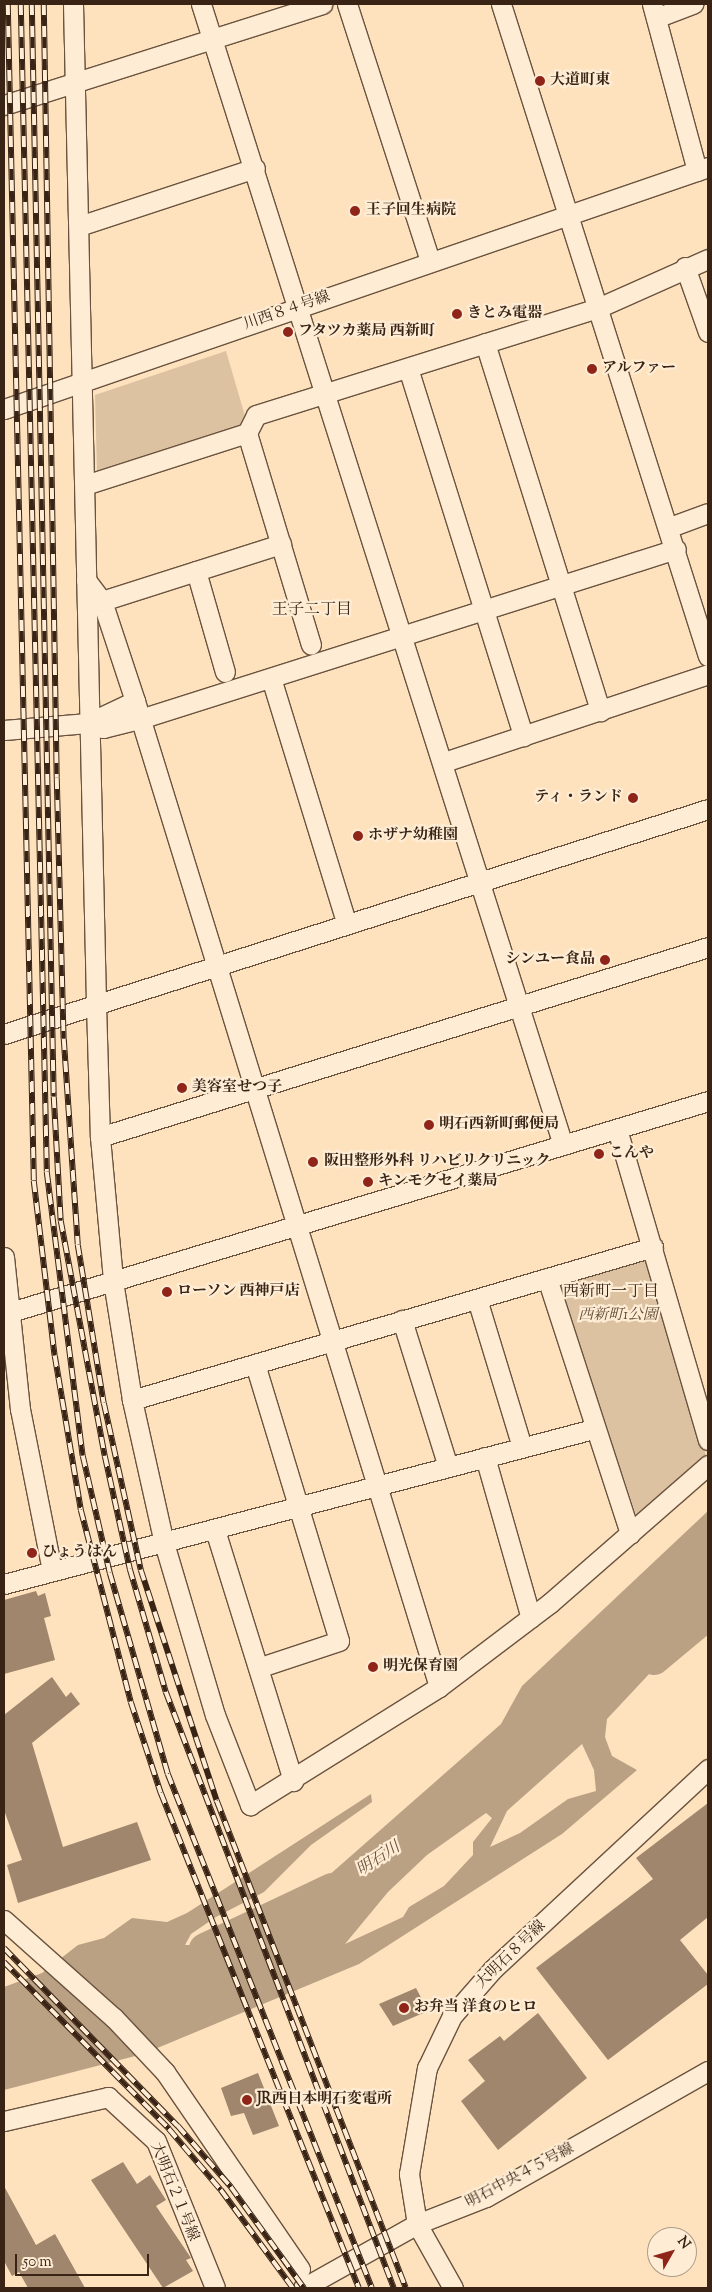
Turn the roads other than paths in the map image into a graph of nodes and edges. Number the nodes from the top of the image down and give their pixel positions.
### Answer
1 (73, 4) edge
2 (201, 4) edge
3 (322, 4) edge
4 (347, 4) edge
5 (502, 4) edge
6 (693, 4) edge
7 (654, 11) edge
8 (212, 37) junction
9 (75, 82) junction
10 (4, 105) edge
11 (255, 168) junction
12 (703, 169) edge
13 (571, 217) junction
14 (79, 226) junction
15 (708, 259) edge
16 (430, 261) junction
17 (685, 267) junction
18 (300, 307) junction
19 (600, 307) junction
20 (708, 332) edge
21 (485, 344) junction
22 (408, 368) junction
23 (84, 382) junction
24 (326, 391) junction
25 (4, 409) edge
26 (247, 433) junction
27 (85, 485) junction
28 (708, 513) edge
29 (670, 526) junction
30 (281, 544) junction
31 (676, 549) junction
32 (196, 571) junction
33 (86, 580) junction
34 (560, 586) junction
35 (102, 601) junction
36 (485, 609) junction
37 (404, 635) junction
38 (311, 645) dead end
39 (708, 656) edge
40 (226, 672) dead end
41 (708, 674) edge
42 (272, 678) junction
43 (137, 710) junction
44 (600, 711) junction
45 (88, 723) junction
46 (4, 730) edge
47 (523, 736) junction
48 (444, 762) junction
49 (708, 809) edge
50 (482, 880) junction
51 (346, 922) junction
52 (708, 947) edge
53 (216, 965) junction
54 (96, 1004) junction
55 (521, 1008) junction
56 (4, 1034) edge
57 (254, 1091) junction
58 (708, 1101) edge
59 (618, 1129) junction
60 (100, 1138) junction
61 (563, 1145) junction
62 (299, 1228) junction
63 (653, 1247) junction
64 (4, 1257) edge
65 (547, 1278) junction
66 (112, 1280) junction
67 (477, 1299) junction
68 (8, 1313) edge
69 (402, 1320) junction
70 (333, 1341) junction
71 (255, 1364) junction
72 (132, 1400) junction
73 (12, 1411) edge
74 (593, 1428) junction
75 (708, 1440) edge
76 (522, 1447) junction
77 (485, 1457) junction
78 (708, 1465) edge
79 (448, 1466) junction
80 (378, 1485) junction
81 (299, 1507) junction
82 (215, 1530) junction
83 (630, 1534) junction
84 (164, 1543) junction
85 (52, 1570) junction
86 (4, 1584) edge
87 (531, 1618) junction
88 (258, 1668) junction
89 (438, 1687) junction
90 (708, 1769) edge
91 (293, 1781) junction
92 (4, 1920) edge
93 (708, 2070) edge
94 (4, 2121) edge
95 (417, 2224) junction
96 (300, 2269) dead end
97 (215, 2288) edge
98 (303, 2288) edge
99 (453, 2288) edge

1 - 9 street
2 - 8 street
3 - 8 street
4 - 16 street
5 - 13 street
6 - 7 street
7 - 12 street
8 - 9 street
8 - 11 street
9 - 10 street
9 - 14 street
11 - 14 street
11 - 18 street
12 - 13 street, 川西８４号線
13 - 16 street, 川西８４号線
13 - 19 street
14 - 23 street
15 - 17 street
16 - 18 street, 川西８４号線
17 - 19 street
17 - 20 street
18 - 23 street, 川西８４号線
18 - 24 street
19 - 21 street
19 - 29 street
21 - 22 street
21 - 34 street
22 - 24 street
22 - 36 street
23 - 25 street, 川西８４号線
23 - 27 street
24 - 26 street
24 - 37 street
26 - 27 street
26 - 30 street
27 - 33 street
28 - 29 street
29 - 31 street
30 - 32 street
30 - 38 street
31 - 34 street
31 - 39 street
32 - 35 street
32 - 40 street
33 - 35 street
33 - 45 street
34 - 36 street
34 - 44 street
35 - 43 street
36 - 37 street
36 - 47 street
37 - 42 street
37 - 48 street
41 - 44 street
42 - 43 street
42 - 51 street
43 - 45 street
43 - 53 street
44 - 47 street
45 - 46 street
45 - 54 street
47 - 48 street
48 - 50 street
49 - 50 street
50 - 51 street
50 - 55 street
51 - 53 street
52 - 55 street
53 - 54 street
53 - 57 street
54 - 56 street
54 - 60 street
55 - 57 street
55 - 61 street
57 - 60 street
57 - 62 street
58 - 59 street
59 - 61 street
59 - 63 street
60 - 66 street
61 - 62 street
62 - 66 street
62 - 70 street
63 - 65 street
63 - 75 street
64 - 68 street
65 - 67 street
65 - 74 street
66 - 68 street
66 - 72 street
67 - 69 street
67 - 76 street
68 - 73 street
69 - 70 street
69 - 79 street
70 - 71 street
70 - 80 street
71 - 72 street
71 - 81 street
72 - 84 street
73 - 85 street
74 - 76 street
74 - 83 street
76 - 77 street
77 - 79 street
77 - 87 street
78 - 83 street
79 - 80 street
80 - 81 street
80 - 89 street
81 - 82 street
81 - 88 street
82 - 84 street
82 - 88 street
83 - 87 street
84 - 85 street
84 - 91 street
85 - 86 street
87 - 89 street
88 - 91 street
89 - 91 street
90 - 95 street, 大明石８号線
92 - 96 street
93 - 95 street, 明石中央４５号線
94 - 97 street, 大明石２１号線
95 - 98 street, 明石中央４５号線
95 - 99 street

